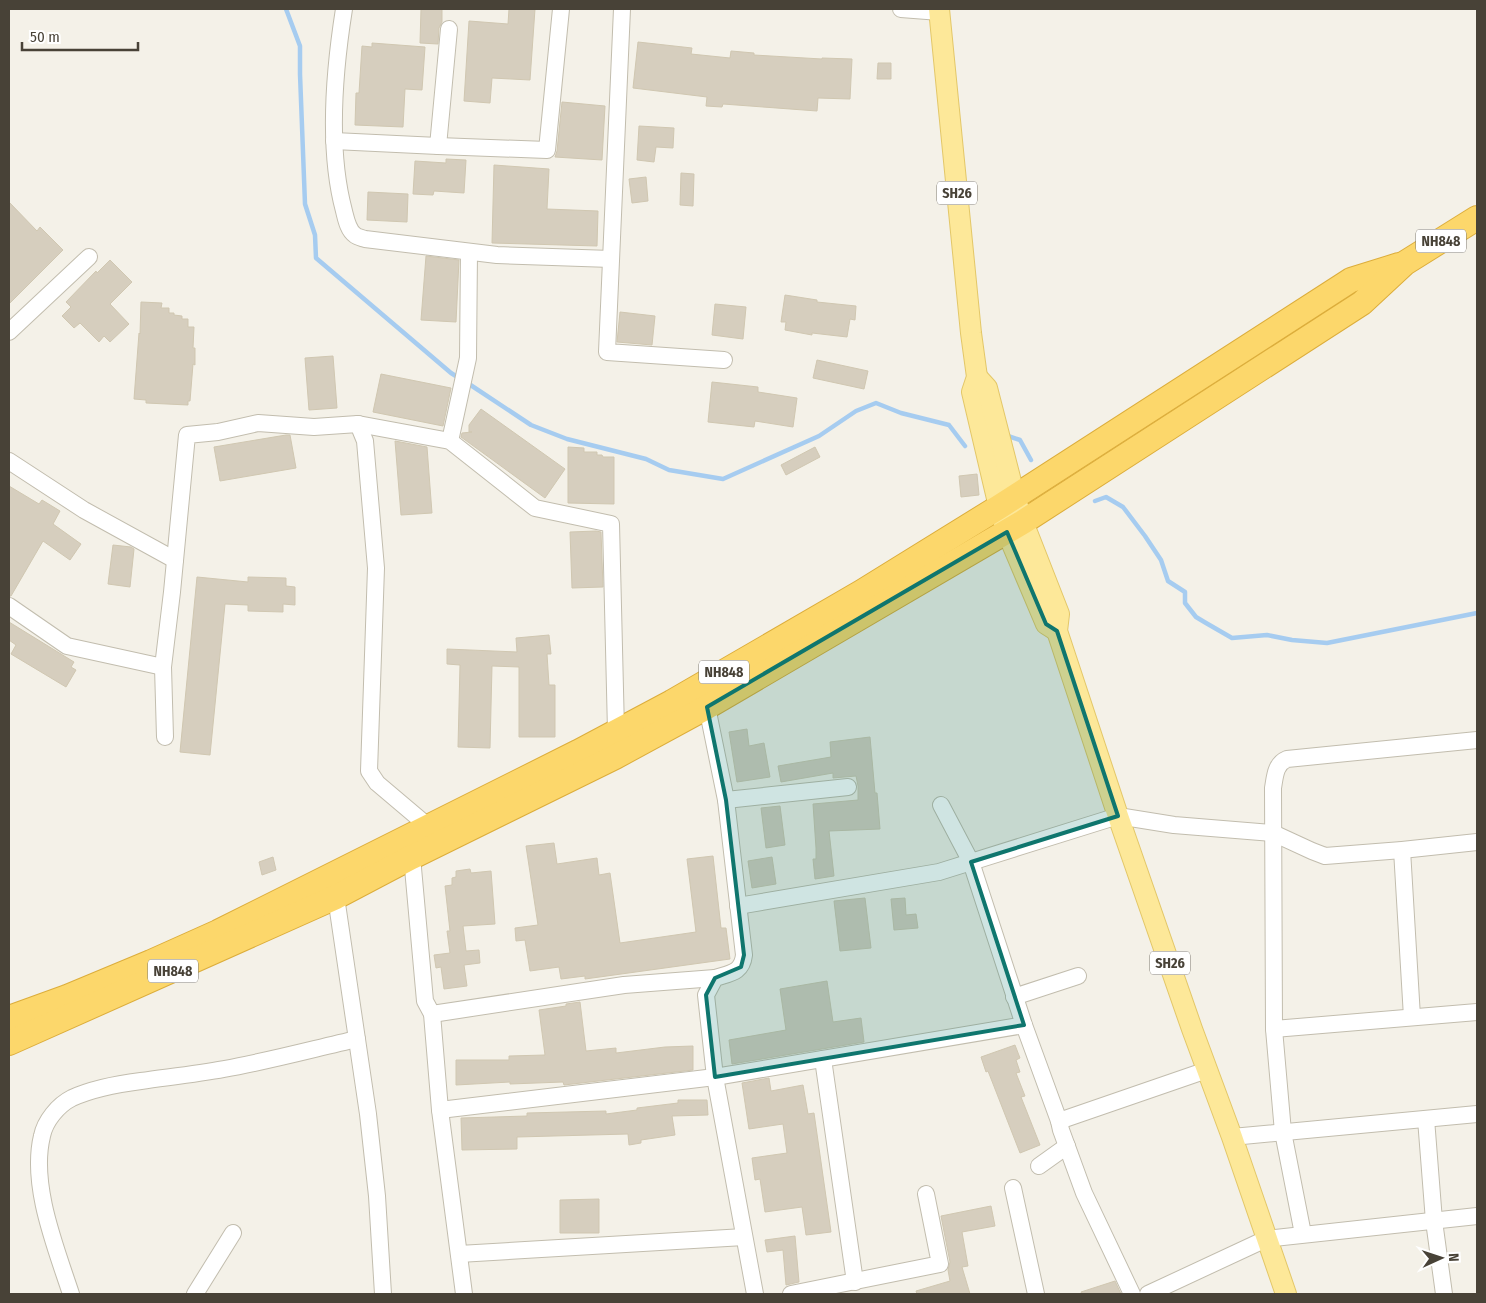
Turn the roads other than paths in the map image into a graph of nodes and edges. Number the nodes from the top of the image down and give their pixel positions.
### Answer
1 (344, 9) edge
2 (561, 9) edge
3 (622, 9) edge
4 (901, 9) edge
5 (940, 10) edge
6 (449, 29) dead end
7 (334, 141) junction
8 (438, 146) junction
9 (1477, 218) edge
10 (469, 252) junction
11 (89, 257) dead end
12 (611, 259) junction
13 (1405, 263) junction
14 (9, 332) edge
15 (724, 360) dead end
16 (358, 424) junction
17 (450, 441) junction
18 (9, 461) edge
19 (1007, 502) junction
20 (1015, 527) junction
21 (175, 560) junction
22 (9, 606) edge
23 (163, 667) junction
24 (702, 697) junction
25 (616, 731) junction
26 (165, 737) dead end
27 (1477, 740) edge
28 (848, 787) dead end
29 (726, 800) junction
30 (940, 805) dead end
31 (1118, 816) junction
32 (429, 827) junction
33 (1273, 832) junction
34 (1477, 842) edge
35 (1402, 850) junction
36 (412, 857) junction
37 (971, 862) junction
38 (332, 887) junction
39 (738, 906) junction
40 (1078, 976) dead end
41 (715, 978) junction
42 (1014, 996) junction
43 (1477, 1012) edge
44 (432, 1014) junction
45 (1412, 1017) junction
46 (9, 1018) edge
47 (1024, 1025) junction
48 (1274, 1028) junction
49 (357, 1038) junction
50 (9, 1043) edge
51 (823, 1059) junction
52 (1207, 1070) junction
53 (715, 1077) junction
54 (440, 1110) junction
55 (1477, 1114) edge
56 (1426, 1119) junction
57 (1059, 1122) junction
58 (1283, 1132) junction
59 (1232, 1136) junction
60 (1066, 1146) junction
61 (1040, 1166) dead end
62 (1013, 1188) dead end
63 (926, 1194) dead end
64 (1477, 1216) edge
65 (1434, 1221) junction
66 (233, 1233) dead end
67 (1303, 1234) junction
68 (744, 1237) junction
69 (1266, 1239) junction
70 (459, 1254) junction
71 (855, 1282) junction
72 (71, 1294) edge
73 (195, 1294) edge
74 (383, 1294) edge
75 (464, 1294) edge
76 (755, 1294) edge
77 (791, 1294) edge
78 (1036, 1294) edge
79 (1132, 1294) edge
80 (1148, 1294) edge
81 (1286, 1294) edge
82 (1444, 1294) edge

1 - 7 street
2 - 8 street
3 - 12 street
4 - 5 street
5 - 19 main road, SH26
6 - 8 street
7 - 8 street
7 - 10 street
9 - 13 highway, NH848
10 - 12 street
10 - 17 street
11 - 14 street
12 - 15 street
13 - 19 highway, NH848
13 - 20 highway, NH848
16 - 17 street
16 - 21 street
16 - 32 street
17 - 25 street
18 - 21 street
19 - 20 main road, SH26
19 - 24 highway, NH848
20 - 24 highway, NH848
20 - 31 main road, SH26
21 - 23 street
22 - 23 street
23 - 26 street
24 - 25 highway, NH848
24 - 29 street
24 - 36 highway, NH848
25 - 32 highway, NH848
27 - 33 street
28 - 29 street
29 - 39 street
30 - 37 street
31 - 33 street
31 - 37 street
31 - 52 main road, SH26
32 - 38 highway, NH848
33 - 35 street
33 - 48 street
34 - 35 street
35 - 45 street
36 - 38 highway, NH848
36 - 44 street
37 - 39 street
37 - 42 street
38 - 46 highway, NH848
38 - 49 street
38 - 50 highway, NH848
39 - 41 street
40 - 42 street
41 - 44 street
41 - 53 street
42 - 47 street
43 - 45 street
44 - 54 street
45 - 48 street
47 - 51 street
47 - 57 street
48 - 58 street
49 - 72 street
49 - 74 street
51 - 53 street
51 - 71 street
52 - 57 street
52 - 59 main road, SH26
53 - 54 street
53 - 68 street
54 - 70 street
55 - 56 street
56 - 58 street
56 - 65 street
57 - 60 street
58 - 59 street
58 - 67 street
59 - 69 main road, SH26
60 - 61 street
60 - 79 street
62 - 78 street
63 - 71 street
64 - 65 street
65 - 67 street
65 - 82 street
66 - 73 street
67 - 69 street
68 - 70 street
68 - 76 street
69 - 80 street
69 - 81 main road, SH26
70 - 75 street
71 - 77 street

